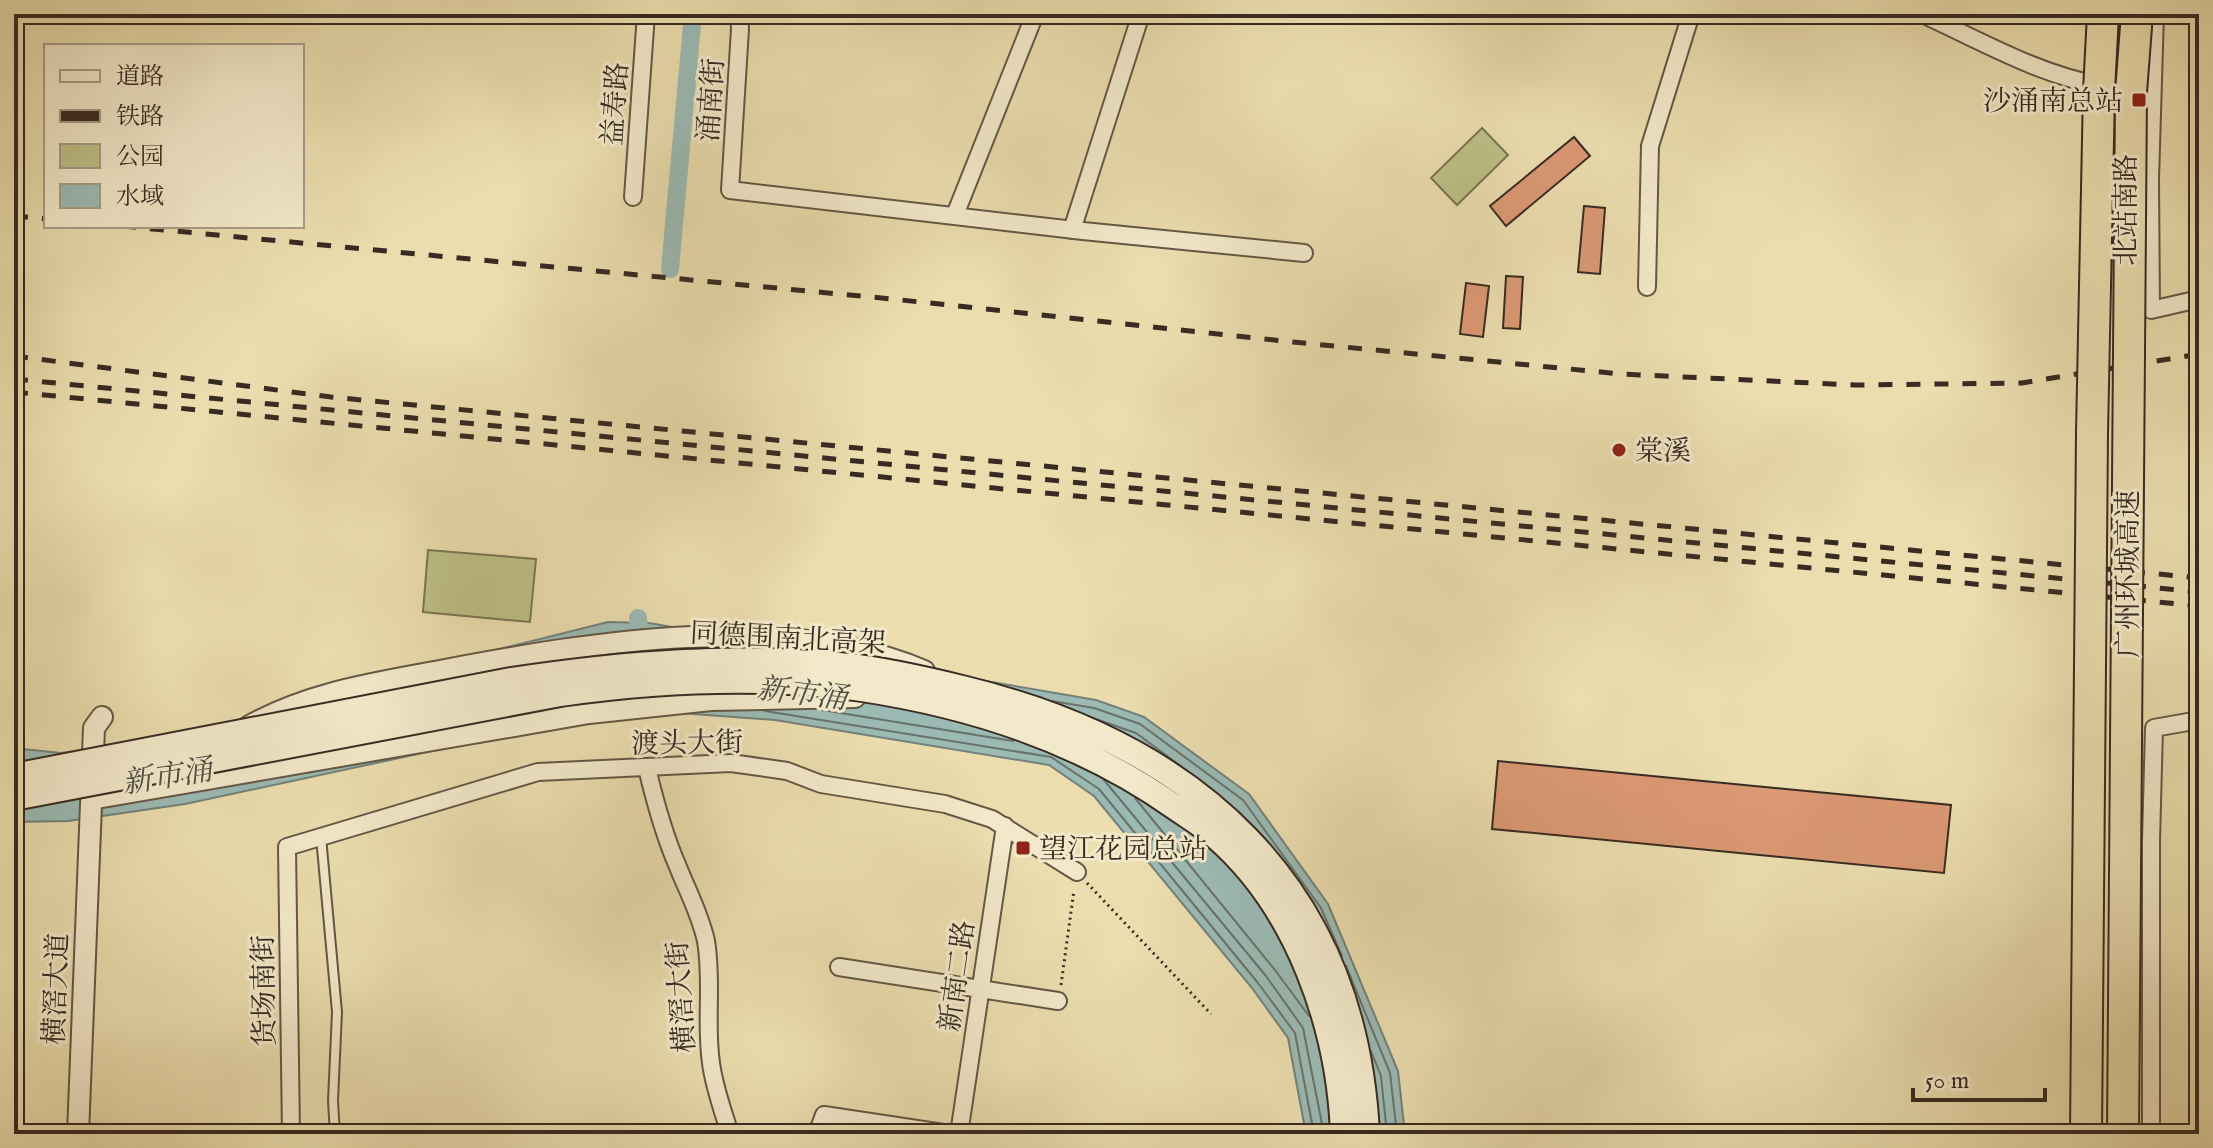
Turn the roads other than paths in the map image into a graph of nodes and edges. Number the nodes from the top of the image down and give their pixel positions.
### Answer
1 (14, 14) edge
2 (23, 14) edge
3 (646, 14) edge
4 (739, 14) edge
5 (1035, 14) edge
6 (1141, 14) edge
7 (1691, 14) edge
8 (1922, 14) edge
9 (2103, 14) edge
10 (2137, 14) edge
11 (2155, 14) edge
12 (2152, 94) junction
13 (633, 197) dead end
14 (955, 215) junction
15 (1072, 230) junction
16 (1304, 253) dead end
17 (1647, 287) dead end
18 (2199, 299) edge
19 (965, 689) junction
20 (902, 696) junction
21 (2199, 720) edge
22 (98, 723) dead end
23 (647, 768) junction
24 (14, 776) edge
25 (91, 793) junction
26 (14, 798) edge
27 (1005, 826) junction
28 (321, 837) junction
29 (287, 847) joint
30 (1077, 872) road end
31 (839, 967) dead end
32 (981, 989) junction
33 (1058, 1001) road end
34 (78, 1134) edge
35 (291, 1134) edge
36 (335, 1134) edge
37 (730, 1134) edge
38 (817, 1134) edge
39 (950, 1134) edge
40 (959, 1134) edge
41 (1343, 1134) edge
42 (1367, 1134) edge
43 (2086, 1134) edge
44 (2123, 1134) edge
45 (2151, 1134) edge

1 - 2 street
3 - 13 street, 益寿路
4 - 14 street, 涌南街
5 - 14 street
6 - 15 street
7 - 17 street
8 - 12 street
9 - 43 highway, 广州环城高速, bridge
10 - 44 highway, 广州环城高速, bridge
11 - 12 street, 北站南路
12 - 18 street, 北站南路
14 - 15 street
15 - 16 street
19 - 24 main road, 同德围南北高架, bridge
19 - 25 street, bridge
19 - 42 main road, 同德围南北高架, bridge
20 - 25 street, bridge
20 - 26 main road, 同德围南北高架, bridge
20 - 41 main road, 同德围南北高架, bridge
21 - 45 street
22 - 25 street, 横滘大道, bridge
23 - 27 street, 渡头大街
23 - 28 street, 渡头大街
23 - 37 street, 横滘大街
25 - 34 street, 横滘大道
27 - 30 street, 渡头大街
27 - 32 street, 新南二路
28 - 29 street, 渡头大街
28 - 36 lane
29 - 35 street, 货场南街
31 - 32 street
32 - 33 street
32 - 40 street, 新南二路
38 - 39 street

